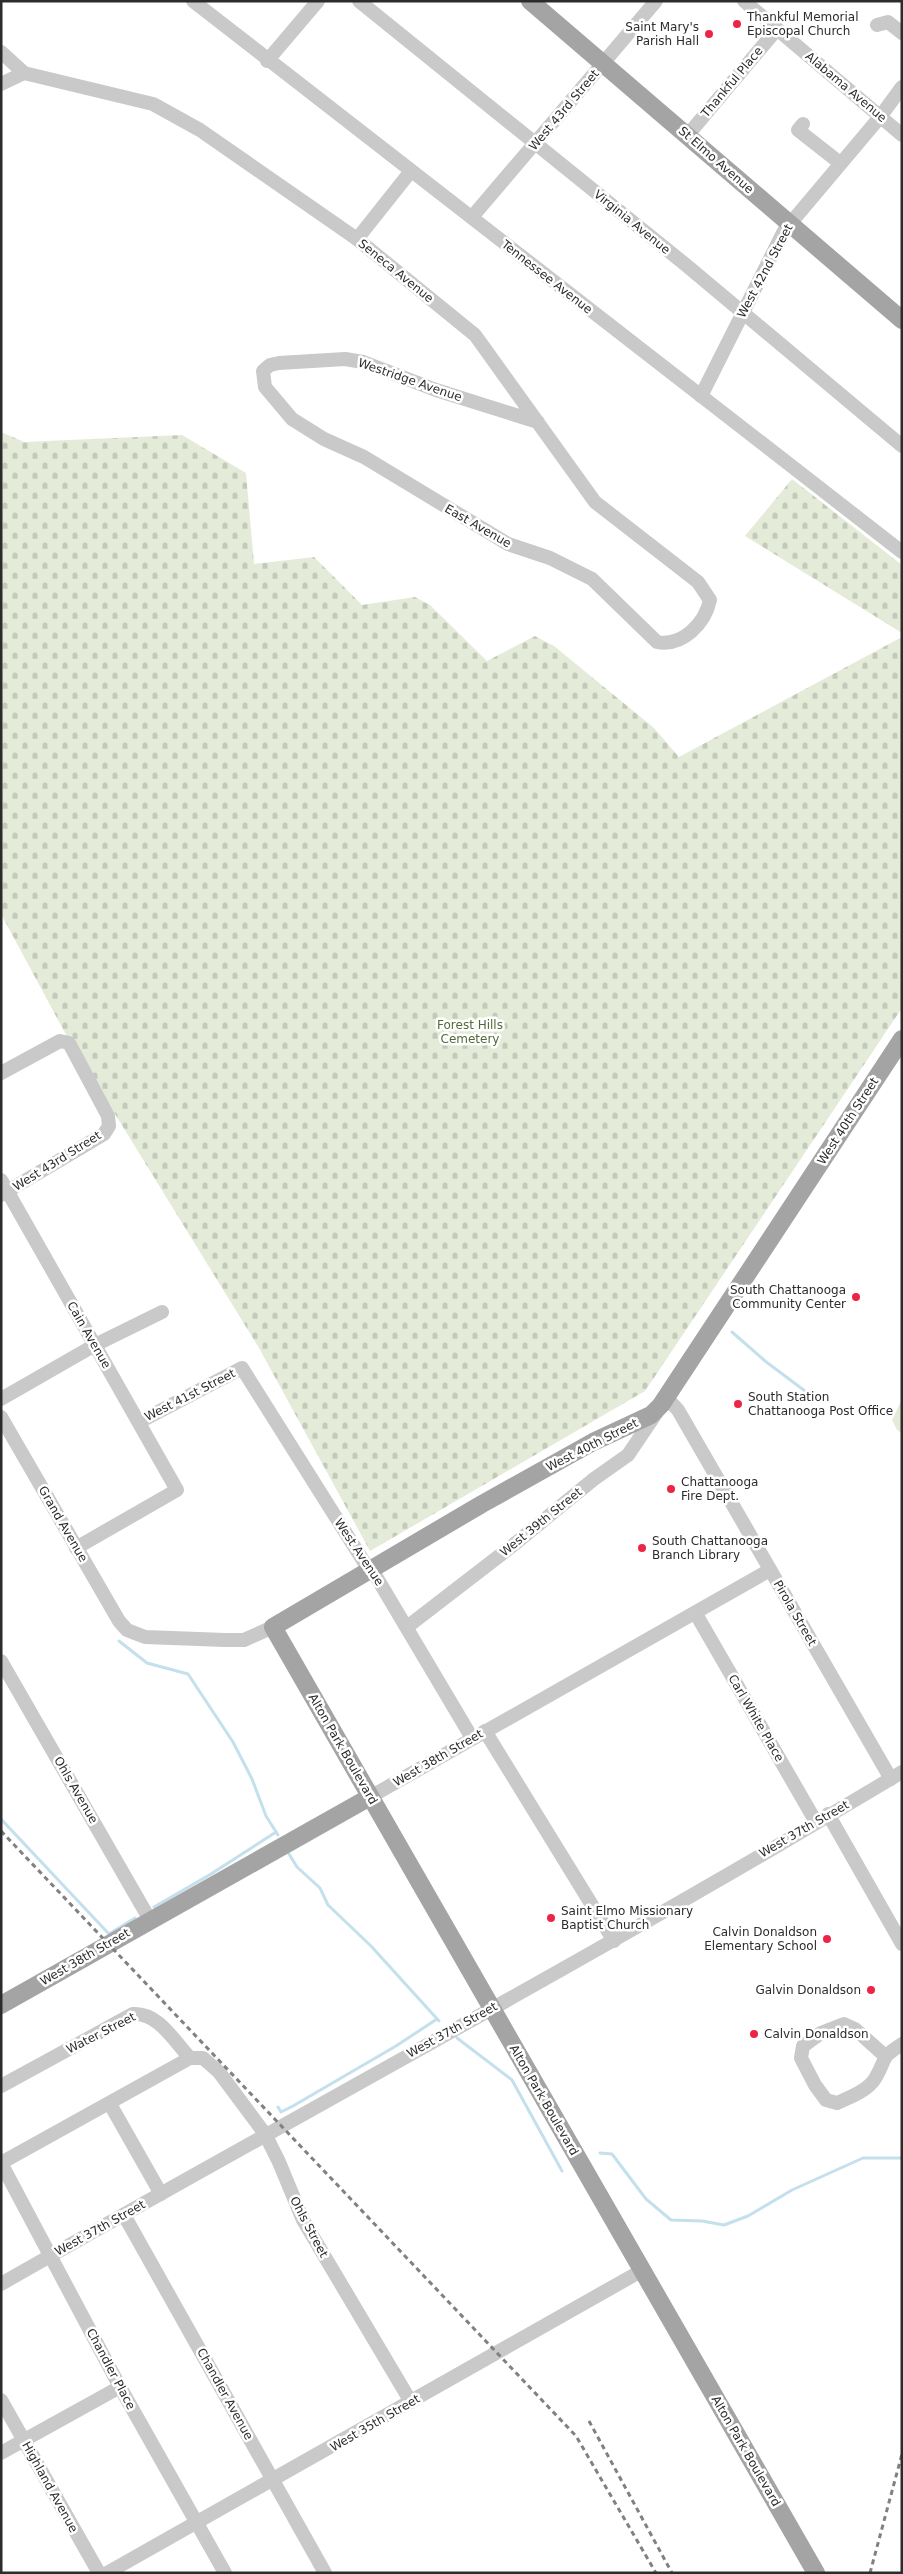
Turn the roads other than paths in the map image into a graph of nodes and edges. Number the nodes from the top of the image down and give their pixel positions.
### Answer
1 (193, 1) edge
2 (318, 1) edge
3 (359, 1) edge
4 (530, 1) edge
5 (656, 1) edge
6 (744, 1) edge
7 (877, 25) dead end
8 (777, 29) junction
9 (902, 33) edge
10 (1, 52) edge
11 (267, 61) junction
12 (603, 63) junction
13 (24, 73) junction
14 (1, 84) edge
15 (902, 87) edge
16 (898, 100) edge
17 (880, 117) junction
18 (803, 124) dead end
19 (902, 135) edge
20 (688, 136) junction
21 (535, 144) junction
22 (840, 163) junction
23 (411, 171) junction
24 (472, 217) junction
25 (789, 223) junction
26 (357, 239) junction
27 (742, 314) junction
28 (902, 320) edge
29 (279, 363) joint
30 (701, 396) junction
31 (538, 422) junction
32 (902, 446) edge
33 (902, 552) edge
34 (710, 600) joint
35 (902, 1039) edge
36 (1, 1073) edge
37 (3, 1189) edge
38 (162, 1312) dead end
39 (95, 1346) junction
40 (242, 1368) joint
41 (1, 1399) edge
42 (664, 1401) junction
43 (1, 1417) edge
44 (139, 1422) junction
45 (76, 1548) junction
46 (370, 1570) junction
47 (770, 1570) junction
48 (696, 1614) junction
49 (273, 1627) junction
50 (408, 1628) junction
51 (127, 1630) joint
52 (1, 1661) edge
53 (485, 1731) junction
54 (472, 1738) junction
55 (896, 1776) edge
56 (370, 1796) junction
57 (828, 1814) junction
58 (816, 1822) junction
59 (150, 1920) junction
60 (614, 1941) junction
61 (901, 1942) edge
62 (1, 2006) edge
63 (491, 2008) junction
64 (902, 2044) edge
65 (884, 2055) junction
66 (196, 2058) junction
67 (1, 2086) edge
68 (110, 2104) junction
69 (264, 2134) junction
70 (1, 2163) edge
71 (161, 2194) junction
72 (124, 2215) junction
73 (50, 2256) junction
74 (641, 2271) junction
75 (1, 2284) edge
76 (120, 2388) junction
77 (1, 2400) edge
78 (411, 2402) junction
79 (24, 2440) junction
80 (1, 2453) edge
81 (273, 2481) junction
82 (196, 2523) junction
83 (98, 2573) edge
84 (107, 2573) edge
85 (225, 2573) edge
86 (325, 2573) edge
87 (816, 2573) edge

1 - 11 street, Tennessee Avenue
2 - 11 street
3 - 21 street, Virginia Avenue
4 - 12 main road, St Elmo Avenue
5 - 12 street, West 43rd Street
6 - 8 street, Alabama Avenue
7 - 9 street
8 - 17 street, Alabama Avenue
8 - 20 street, Thankful Place
10 - 13 street, Seneca Avenue
11 - 23 street, Tennessee Avenue
12 - 20 main road, St Elmo Avenue
12 - 21 street, West 43rd Street
13 - 14 street
13 - 26 street, Seneca Avenue
15 - 16 street, West 42nd Street
16 - 17 street, West 42nd Street
17 - 19 street, Alabama Avenue
17 - 22 street, West 42nd Street
18 - 22 street
20 - 25 main road, St Elmo Avenue
21 - 24 street, West 43rd Street
21 - 27 street, Virginia Avenue
22 - 25 street, West 42nd Street
23 - 24 street, Tennessee Avenue
23 - 26 street
24 - 30 street, Tennessee Avenue
25 - 27 street, West 42nd Street
25 - 28 main road, St Elmo Avenue
26 - 31 street, Seneca Avenue
27 - 30 street, West 42nd Street
27 - 32 street, Virginia Avenue
29 - 31 street, Westridge Avenue
29 - 34 street, East Avenue
30 - 33 street, Tennessee Avenue
31 - 34 street, Seneca Avenue
35 - 42 main road, West 40th Street
36 - 37 street, West 43rd Street
37 - 39 street, Cain Avenue
38 - 39 street
39 - 41 street
39 - 44 street, Cain Avenue
40 - 44 street, West 41st Street
40 - 46 street, West Avenue
42 - 46 main road, West 40th Street
42 - 47 street, Pirola Street
42 - 50 street, West 39th Street
43 - 45 street, Grand Avenue
44 - 45 street, Cain Avenue
45 - 51 street, Grand Avenue
46 - 49 main road, West 40th Street
46 - 50 street, West Avenue
47 - 48 street, West 38th Street
47 - 55 street, Pirola Street
48 - 53 street, West 38th Street
48 - 58 street, Carl White Place
49 - 51 street, West 40th Street
49 - 56 main road, Alton Park Boulevard
50 - 54 street, West Avenue
52 - 59 street, Ohls Avenue
53 - 54 street, West 38th Street
53 - 60 street
54 - 56 street, West 38th Street
55 - 57 street, West 37th Street
56 - 59 main road, West 38th Street
56 - 63 main road, Alton Park Boulevard
57 - 58 street, West 37th Street
57 - 61 street
58 - 60 street, West 37th Street
59 - 62 main road, West 38th Street
60 - 63 street, West 37th Street
63 - 69 street, West 37th Street
63 - 74 main road, Alton Park Boulevard
64 - 65 street
65 - 65 street
66 - 67 street, Water Street
66 - 68 street
66 - 69 street, Ohls Street
68 - 70 street
68 - 71 street
69 - 71 street, West 37th Street
69 - 78 street, Ohls Street
70 - 73 street, Chandler Place
71 - 72 street, West 37th Street
72 - 73 street, West 37th Street
72 - 81 street, Chandler Avenue
73 - 75 street, West 37th Street
73 - 76 street, Chandler Place
74 - 78 street, West 35th Street
74 - 87 main road, Alton Park Boulevard
76 - 79 street
76 - 82 street, Chandler Place
77 - 79 street, Highland Avenue
78 - 81 street, West 35th Street
79 - 80 street
79 - 83 street, Highland Avenue
81 - 82 street, West 35th Street
81 - 86 street, Chandler Avenue
82 - 84 street, West 35th Street
82 - 85 street, Chandler Place

